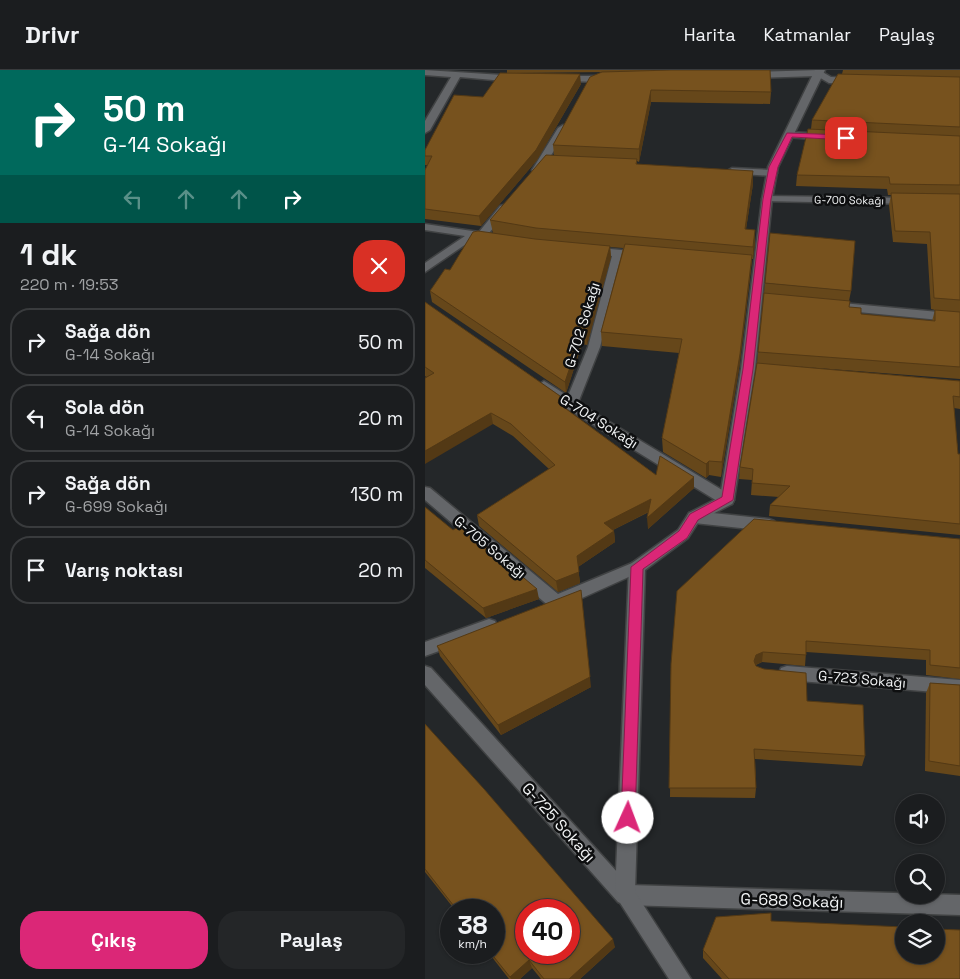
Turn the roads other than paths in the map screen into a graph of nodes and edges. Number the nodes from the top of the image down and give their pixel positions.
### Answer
1 (611, 70) edge
2 (820, 71) edge
3 (425, 72) edge
4 (480, 73) edge
5 (457, 74) junction
6 (740, 75) edge
7 (621, 78) edge
8 (528, 79) edge
9 (546, 79) edge
10 (602, 79) junction
11 (866, 81) edge
12 (581, 94) edge
13 (567, 120) edge
14 (425, 130) edge
15 (790, 135) junction
16 (837, 137) edge
17 (723, 171) edge
18 (772, 173) junction
19 (531, 176) edge
20 (513, 198) edge
21 (767, 199) junction
22 (921, 201) edge
23 (425, 227) edge
24 (482, 235) junction
25 (500, 238) edge
26 (574, 248) edge
27 (619, 253) junction
28 (657, 256) edge
29 (425, 268) edge
30 (825, 305) edge
31 (960, 318) edge
32 (531, 377) edge
33 (571, 405) junction
34 (425, 492) edge
35 (727, 500) junction
36 (694, 517) junction
37 (782, 526) edge
38 (637, 567) junction
39 (556, 602) junction
40 (537, 609) edge
41 (500, 622) edge
42 (425, 649) edge
43 (773, 672) edge
44 (425, 674) edge
45 (960, 687) edge
46 (625, 895) junction
47 (960, 905) edge
48 (681, 979) edge

1 - 10 street
2 - 6 street
2 - 11 street
2 - 15 street
3 - 5 street
4 - 5 street
4 - 8 street
5 - 14 street
7 - 10 street
9 - 10 street
10 - 12 street
13 - 19 street
15 - 16 street
15 - 18 street
17 - 18 street
18 - 21 street
20 - 24 street
21 - 22 street, G-700 Sokağı
21 - 35 street
23 - 24 street
24 - 25 street
24 - 29 street
26 - 27 street
27 - 28 street
27 - 33 street, G-702 Sokağı
30 - 31 street
32 - 33 street, G-704 Sokağı
33 - 35 street, G-704 Sokağı
34 - 39 street, G-705 Sokağı
35 - 36 street
36 - 37 street
36 - 38 street
38 - 39 street
38 - 46 street
39 - 40 street
41 - 42 street
43 - 45 street, G-723 Sokağı
44 - 46 street, G-725 Sokağı
46 - 47 street, G-688 Sokağı
46 - 48 street, G-725 Sokağı

